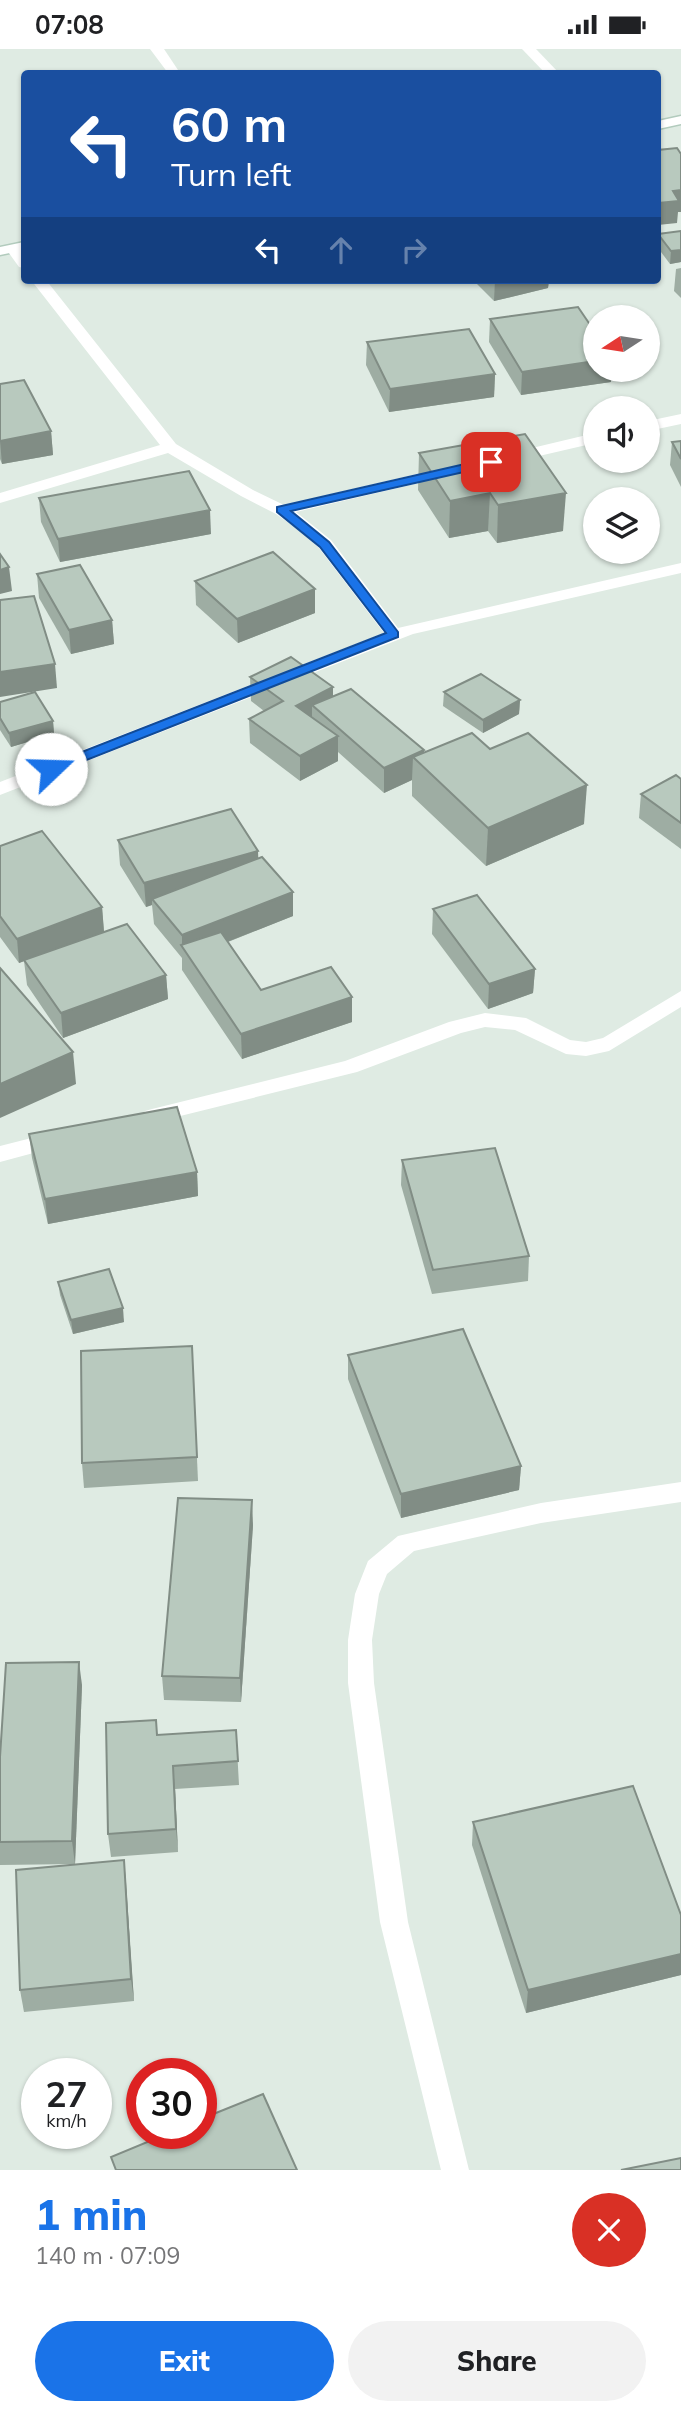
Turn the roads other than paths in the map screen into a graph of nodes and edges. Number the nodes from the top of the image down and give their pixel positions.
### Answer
1 (157, 49) edge
2 (529, 49) edge
3 (172, 70) edge
4 (549, 70) edge
5 (681, 120) edge
6 (661, 124) edge
7 (41, 284) edge
8 (681, 419) edge
9 (660, 423) edge
10 (583, 441) edge
11 (170, 447) junction
12 (486, 463) edge
13 (459, 469) edge
14 (0, 498) edge
15 (282, 510) junction
16 (681, 568) edge
17 (394, 635) junction
18 (0, 789) edge
19 (681, 998) edge
20 (135, 1120) edge
21 (81, 1134) edge
22 (0, 1154) edge
23 (681, 1492) edge
24 (456, 2170) edge

1 - 3 street
2 - 4 street
5 - 6 street
7 - 11 street
8 - 9 street
10 - 12 street
11 - 14 street
11 - 15 street
13 - 15 street
15 - 17 street
16 - 17 street
17 - 18 street
19 - 20 street
21 - 22 street
23 - 24 street

